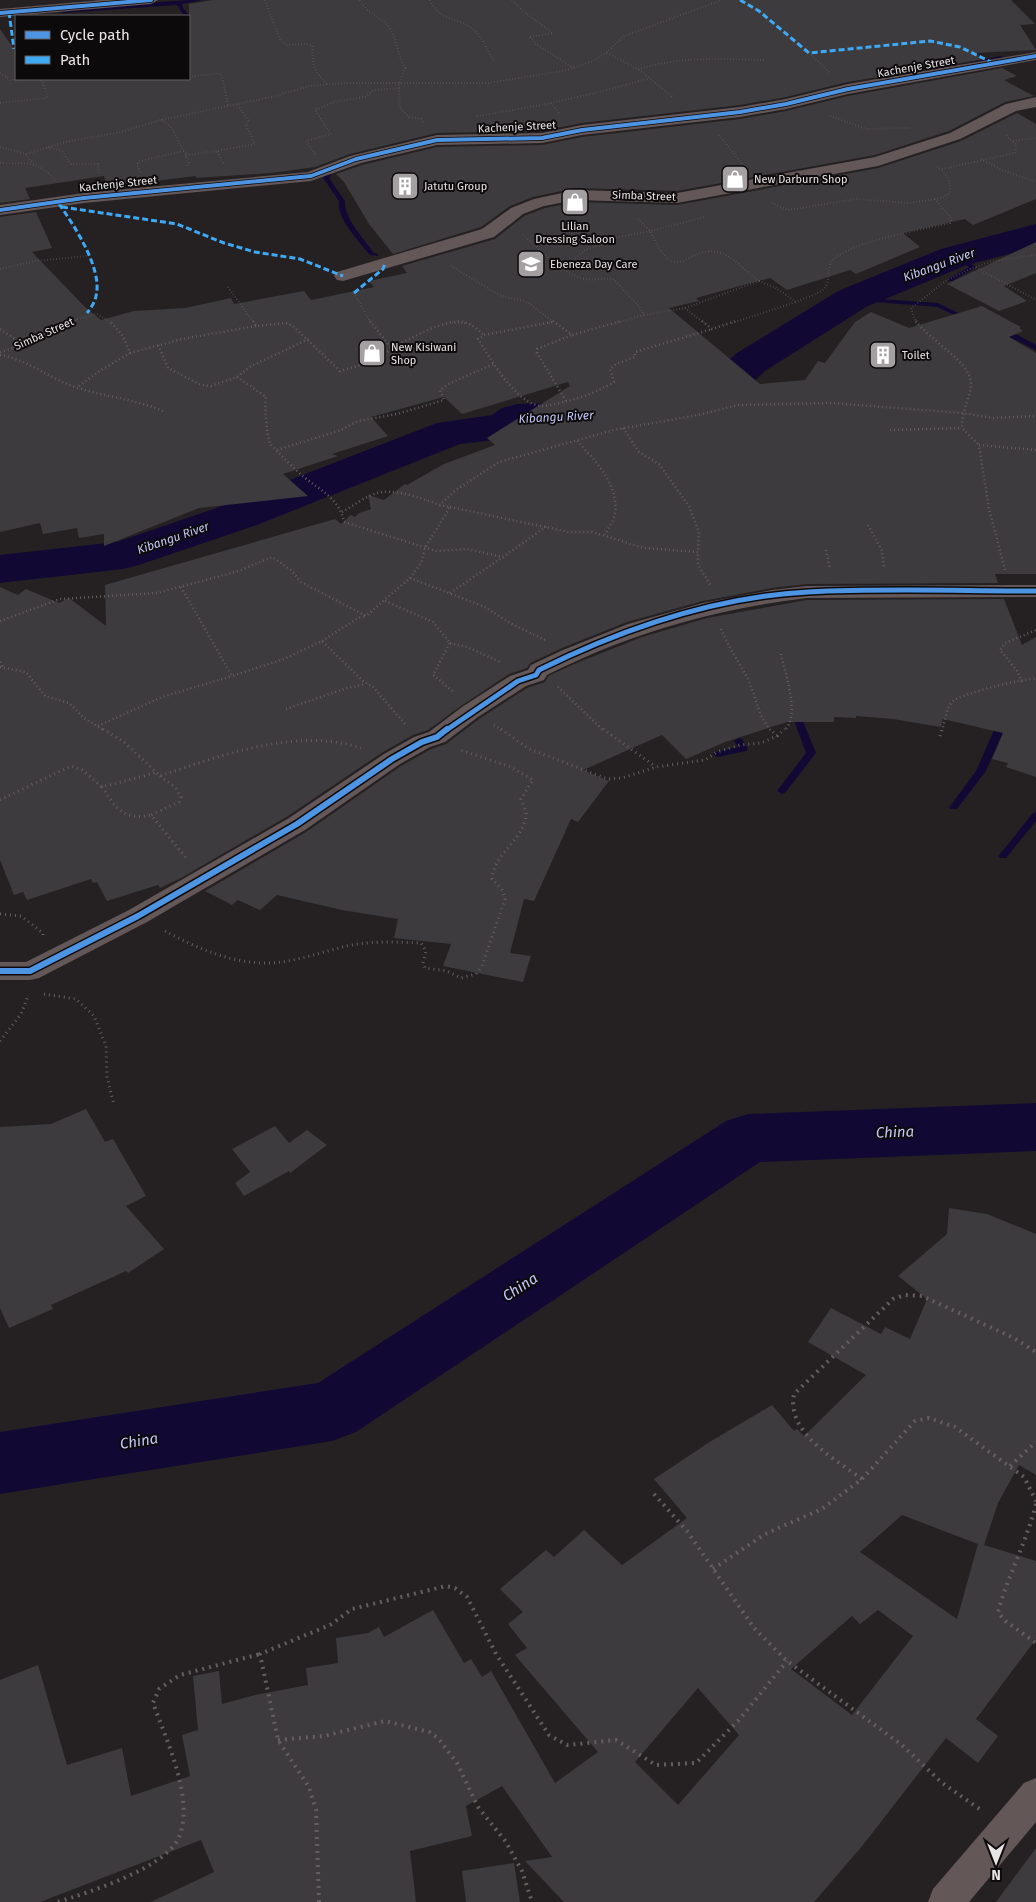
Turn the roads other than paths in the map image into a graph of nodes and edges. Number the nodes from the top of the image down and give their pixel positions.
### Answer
1 (151, 0) edge
2 (0, 13) edge
3 (1036, 56) edge
4 (1036, 102) edge
5 (0, 210) edge
6 (343, 276) road end
7 (1036, 591) edge
8 (0, 972) edge
9 (1036, 1794) edge
10 (951, 1900) edge

1 - 2 street
3 - 5 street, Kachenje Street
4 - 6 street, Simba Street
7 - 8 street
9 - 10 street

